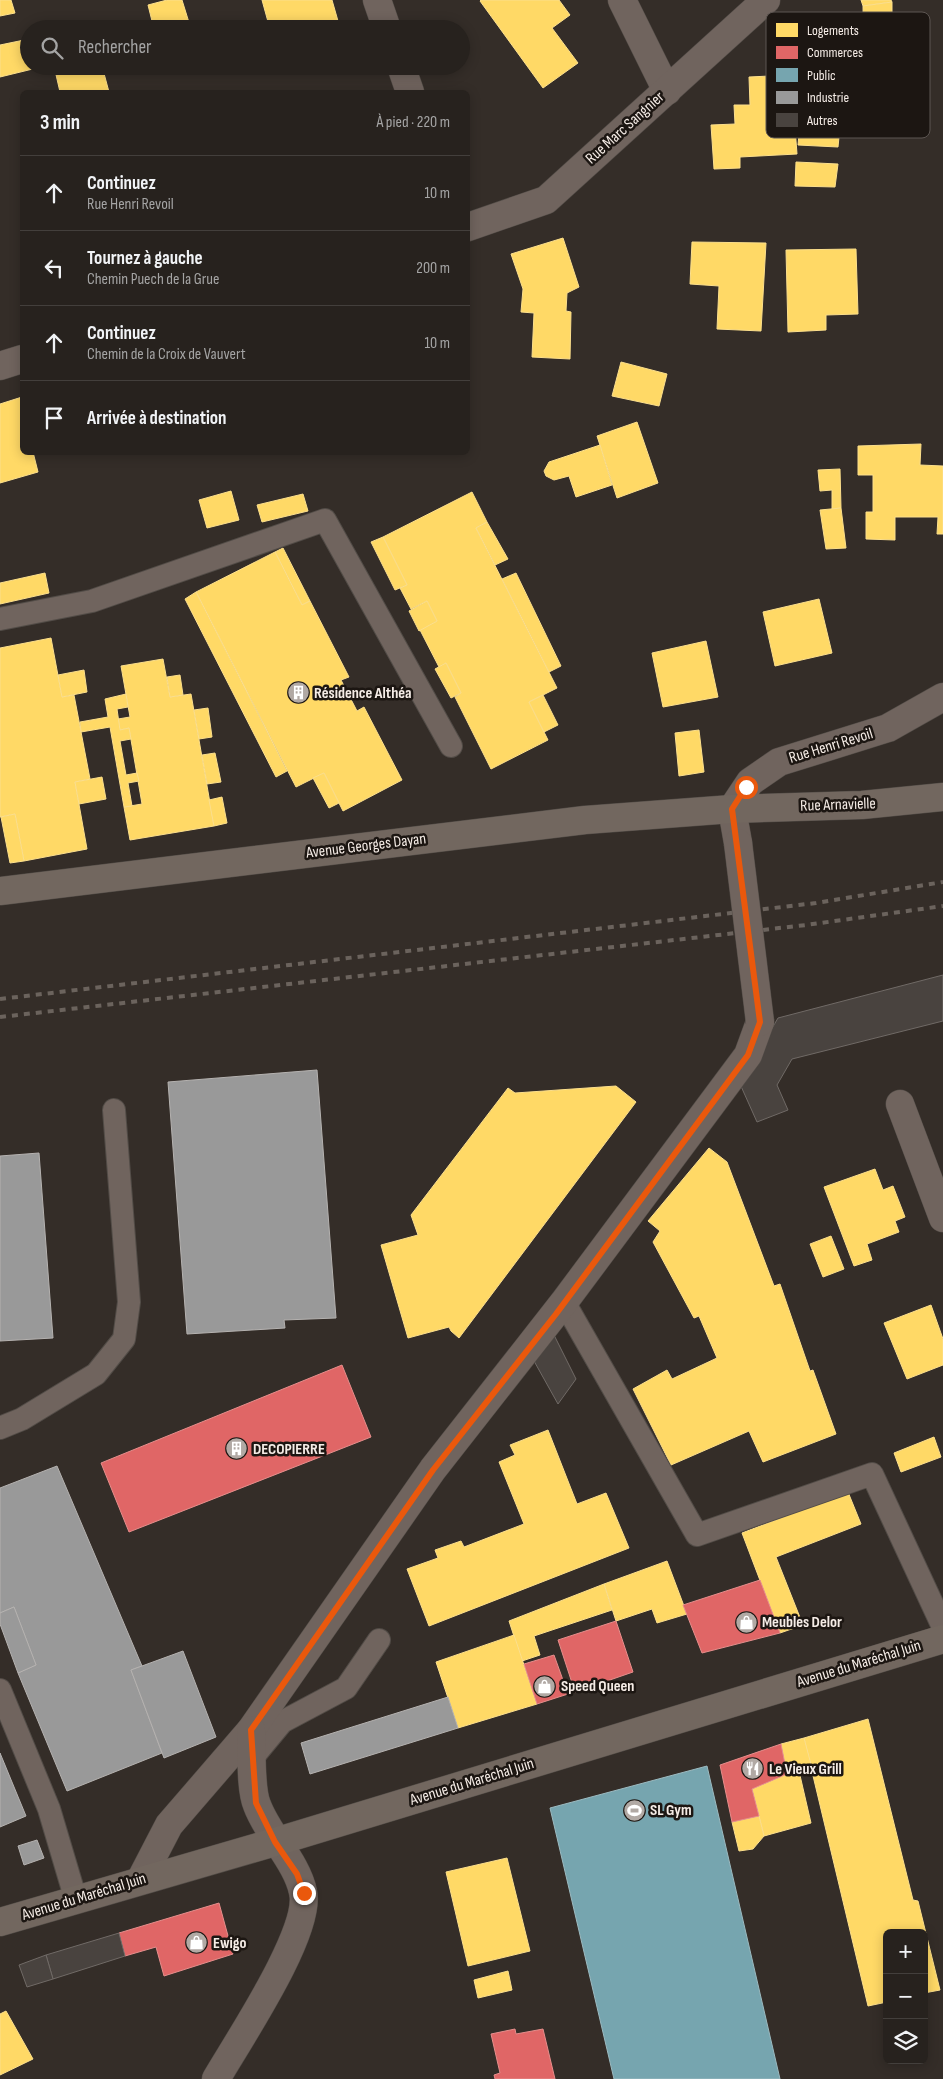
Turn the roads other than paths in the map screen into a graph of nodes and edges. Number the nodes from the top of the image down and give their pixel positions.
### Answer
1 (377, 0) edge
2 (622, 0) edge
3 (766, 0) edge
4 (384, 20) edge
5 (404, 75) edge
6 (409, 90) edge
7 (667, 91) junction
8 (470, 227) edge
9 (20, 360) edge
10 (0, 366) edge
11 (0, 619) edge
12 (943, 697) edge
13 (451, 746) dead end
14 (943, 797) edge
15 (732, 809) junction
16 (0, 891) edge
17 (900, 1104) dead end
18 (114, 1110) dead end
19 (943, 1218) edge
20 (564, 1302) junction
21 (0, 1428) edge
22 (943, 1627) edge
23 (943, 1639) edge
24 (379, 1640) dead end
25 (0, 1690) edge
26 (251, 1730) junction
27 (253, 1757) junction
28 (275, 1842) junction
29 (141, 1879) junction
30 (76, 1900) junction
31 (0, 1922) edge
32 (216, 2079) edge

1 - 4 street
2 - 7 street
3 - 7 street, Rue Marc Sangnier
5 - 6 street
7 - 8 street, Rue Marc Sangnier
9 - 10 street
11 - 13 lane
12 - 15 street, Rue Henri Revoil
14 - 15 street, Rue Arnavielle
15 - 16 street, Avenue Georges Dayan
15 - 20 street, bridge
17 - 19 street
18 - 21 lane
20 - 22 lane
20 - 26 street
23 - 28 street, Avenue du Maréchal Juin
24 - 27 lane
25 - 30 lane
26 - 27 street
26 - 29 street
27 - 28 street
28 - 29 street, Avenue du Maréchal Juin
28 - 32 street
29 - 30 street, Avenue du Maréchal Juin
30 - 31 street, Avenue du Maréchal Juin

